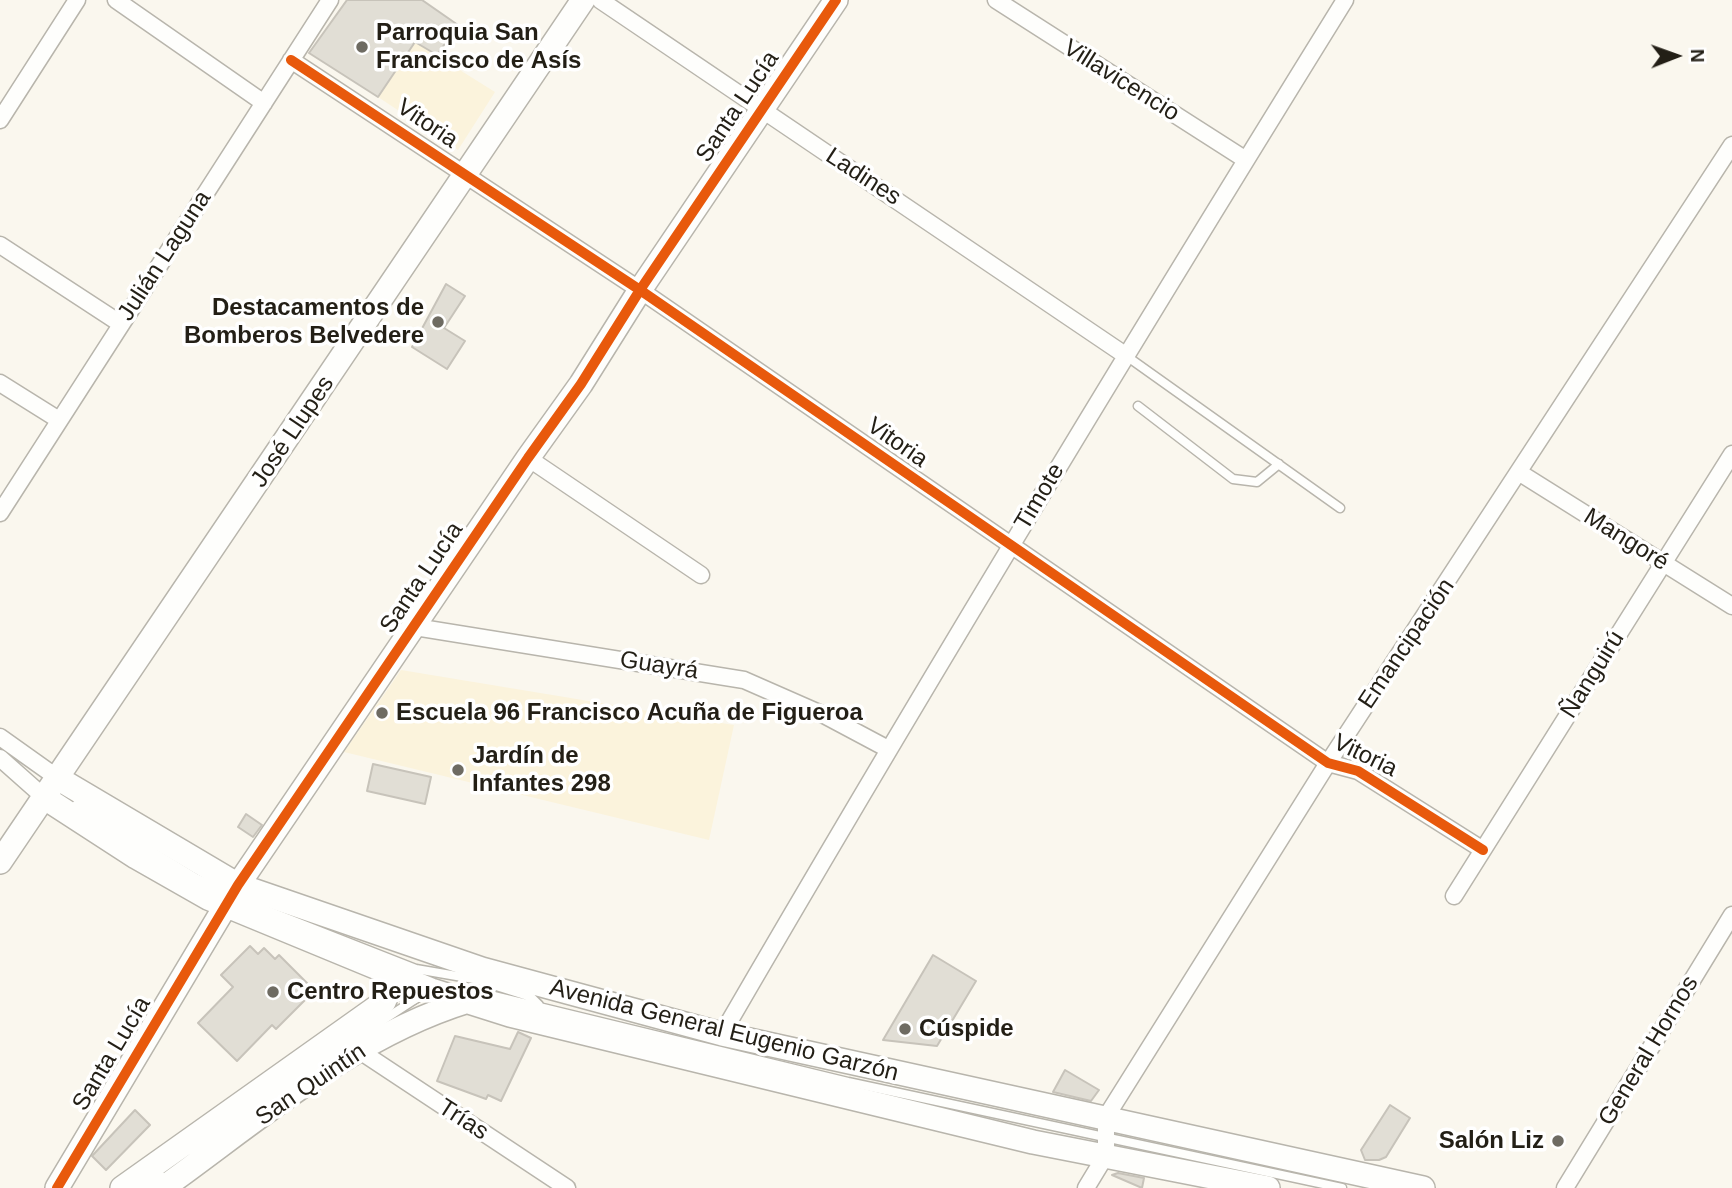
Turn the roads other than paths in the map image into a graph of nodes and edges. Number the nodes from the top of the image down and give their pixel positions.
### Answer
1 (77, 0) edge
2 (116, 0) edge
3 (330, 0) edge
4 (583, 0) edge
5 (600, 0) edge
6 (836, 0) edge
7 (996, 0) edge
8 (1345, 0) edge
9 (291, 60) junction
10 (264, 103) junction
11 (762, 110) junction
12 (0, 120) edge
13 (1732, 145) edge
14 (1246, 160) junction
15 (467, 176) junction
16 (0, 245) edge
17 (640, 290) junction
18 (121, 324) junction
19 (1125, 355) junction
20 (0, 383) edge
21 (1138, 405) dead end
22 (59, 420) junction
23 (1732, 454) edge
24 (527, 458) junction
25 (1279, 464) junction
26 (1520, 473) junction
27 (1340, 508) dead end
28 (0, 513) edge
29 (1010, 547) junction
30 (1663, 564) junction
31 (701, 575) dead end
32 (1732, 606) edge
33 (415, 627) junction
34 (0, 737) edge
35 (888, 749) junction
36 (0, 758) edge
37 (1328, 764) junction
38 (52, 789) junction
39 (1483, 850) junction
40 (0, 862) edge
41 (232, 895) junction
42 (1454, 896) dead end
43 (1732, 915) edge
44 (383, 969) junction
45 (422, 993) junction
46 (468, 1001) junction
47 (539, 1005) junction
48 (722, 1034) junction
49 (360, 1051) junction
50 (1106, 1136) junction
51 (197, 1150) dead end
52 (165, 1180) edge
53 (57, 1188) edge
54 (122, 1188) edge
55 (145, 1188) edge
56 (567, 1188) edge
57 (1086, 1188) edge
58 (1268, 1188) edge
59 (1342, 1188) edge
60 (1423, 1188) edge
61 (1565, 1188) edge

1 - 12 street
2 - 10 street
3 - 9 street, Julián Laguna
4 - 15 main road, José Llupes
5 - 11 street, Ladines
6 - 11 main road, Santa Lucía
7 - 14 street, Villavicencio
8 - 14 street, Timote
9 - 10 street, Julián Laguna
9 - 15 street, Vitoria
10 - 18 street, Julián Laguna
11 - 17 main road, Santa Lucía
11 - 19 street, Ladines
13 - 26 street, Emancipación
14 - 19 street, Timote
15 - 17 street, Vitoria
15 - 38 main road, José Llupes
16 - 18 street
17 - 24 main road, Santa Lucía
17 - 29 street, Vitoria
18 - 22 street, Julián Laguna
19 - 25 lane
19 - 29 street, Timote
20 - 22 street
21 - 25 lane
22 - 28 street, Julián Laguna
23 - 30 street, Ñanguirú
24 - 31 street
24 - 33 main road, Santa Lucía
25 - 27 lane
26 - 30 street, Mangoré
26 - 37 street, Emancipación
29 - 35 street, Timote
29 - 37 street, Vitoria
30 - 32 street, Mangoré
30 - 39 street, Ñanguirú
33 - 35 street, Guayrá
33 - 41 main road, Santa Lucía
34 - 38 street
35 - 48 street, Timote
36 - 38 street
37 - 39 street, Vitoria
37 - 50 street, Emancipación
38 - 40 main road, José Llupes
38 - 41 main road, Avenida General Eugenio Garzón
39 - 42 street, Ñanguirú
41 - 44 main road, Avenida General Eugenio Garzón
41 - 47 lane, Avenida General Eugenio Garzón
41 - 48 main road, Avenida General Eugenio Garzón
41 - 53 main road, Santa Lucía
43 - 61 street, General Hornos
44 - 45 main road, Avenida General Eugenio Garzón
44 - 54 main road, San Quintín
45 - 46 main road, Avenida General Eugenio Garzón
45 - 47 lane, Avenida General Eugenio Garzón
45 - 51 lane, San Quintín
46 - 49 main road, San Quintín
46 - 50 main road, Avenida General Eugenio Garzón
47 - 50 lane, Avenida General Eugenio Garzón
48 - 50 main road, Avenida General Eugenio Garzón
49 - 52 main road, San Quintín
49 - 56 street, Trías
50 - 57 street, Emancipación
50 - 58 main road, Avenida General Eugenio Garzón
50 - 59 lane, Avenida General Eugenio Garzón
50 - 60 main road, Avenida General Eugenio Garzón
52 - 55 lane, San Quintín

